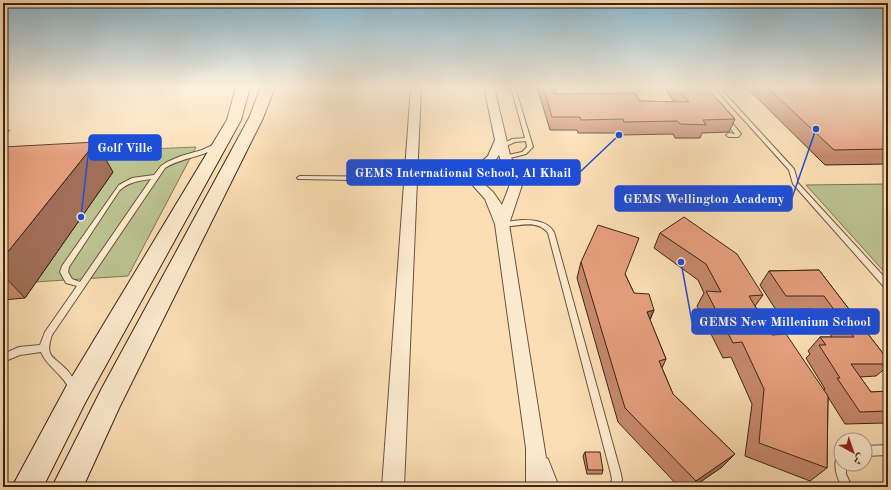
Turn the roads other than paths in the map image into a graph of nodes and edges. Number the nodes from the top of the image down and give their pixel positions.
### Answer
1 (237, 110) edge
2 (259, 110) edge
3 (415, 110) edge
4 (493, 110) edge
5 (519, 110) edge
6 (737, 110) edge
7 (723, 116) edge
8 (729, 136) dead end
9 (528, 139) junction
10 (222, 142) junction
11 (502, 148) junction
12 (156, 177) junction
13 (300, 178) dead end
14 (411, 179) junction
15 (502, 224) junction
16 (81, 285) junction
17 (888, 286) edge
18 (44, 348) junction
19 (3, 358) edge
20 (76, 394) junction
21 (536, 448) junction
22 (888, 450) edge
23 (873, 451) edge
24 (841, 472) edge
25 (27, 487) edge
26 (67, 487) edge
27 (393, 487) edge
28 (537, 487) edge
29 (548, 487) edge
30 (614, 487) edge
31 (846, 487) edge

1 - 10 street
2 - 26 street
3 - 14 street
4 - 11 street
5 - 9 lane
6 - 17 lane
7 - 8 lane
9 - 11 lane
9 - 11 lane
10 - 12 lane
10 - 20 street
11 - 15 street
11 - 15 street
12 - 16 lane
12 - 16 lane
13 - 14 lane
14 - 27 street
15 - 21 street
15 - 30 lane
16 - 18 lane
18 - 19 lane
18 - 20 lane
20 - 25 street
21 - 28 street
21 - 29 street
22 - 23 lane
24 - 31 lane

